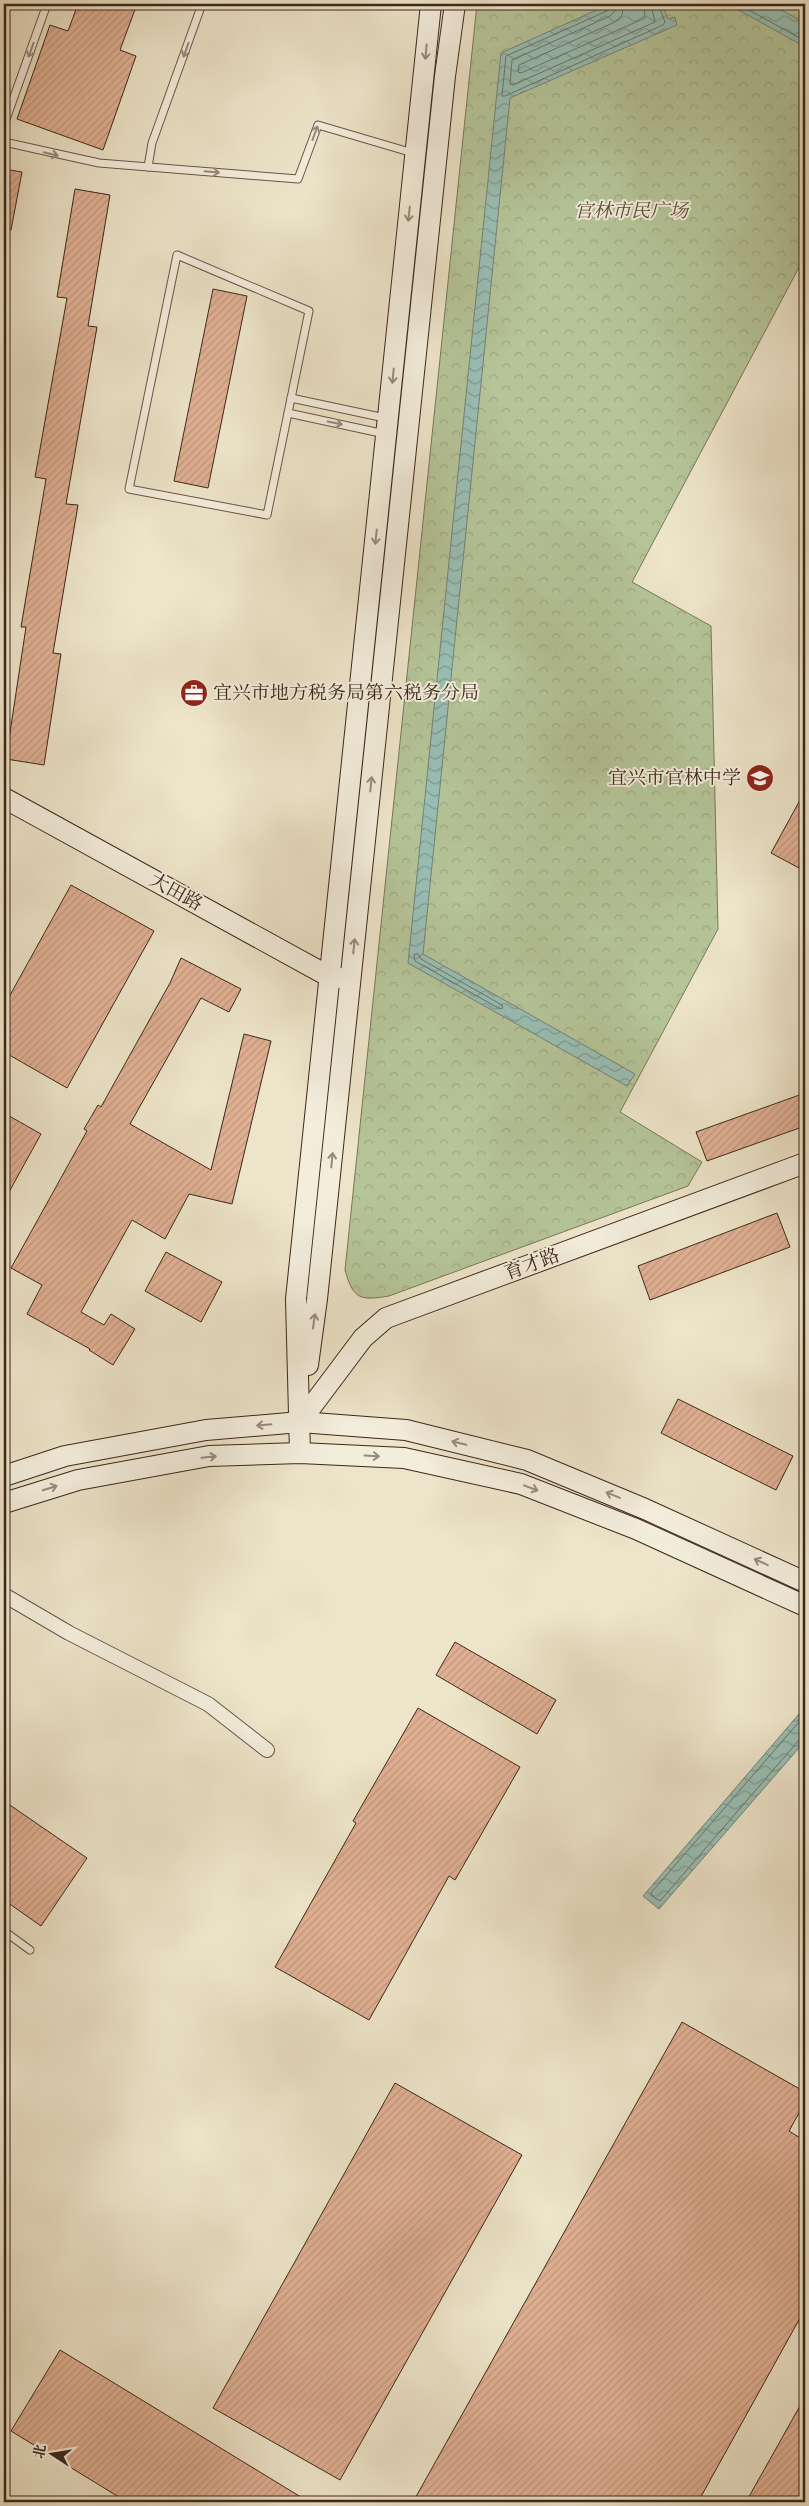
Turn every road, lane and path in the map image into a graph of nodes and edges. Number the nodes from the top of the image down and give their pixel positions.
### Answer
1 (47, 4) edge
2 (202, 4) edge
3 (430, 4) edge
4 (455, 4) edge
5 (4, 125) edge
6 (4, 142) edge
7 (416, 154) junction
8 (437, 157) junction
9 (148, 167) junction
10 (291, 398) junction
11 (288, 413) junction
12 (387, 426) junction
13 (4, 798) edge
14 (330, 976) junction
15 (350, 979) junction
16 (805, 1163) edge
17 (300, 1422) junction
18 (300, 1452) junction
19 (4, 1476) edge
20 (4, 1503) edge
21 (805, 1582) edge
22 (4, 1595) edge
23 (805, 1606) edge
24 (267, 1750) dead end
25 (4, 1931) edge
26 (30, 1950) dead end

1 -> 5 lane
2 -> 9 lane
3 -> 7 main road
4 - 8 main road
6 -> 9 lane
7 - 8 main road
9 -> 7 lane
7 -> 12 main road
15 -> 8 main road
10 - 11 lane
10 - 11 lane
10 - 12 lane
11 -> 12 lane
12 -> 14 main road
13 - 14 main road, 大田路
14 - 15 main road, 大田路
14 - 17 main road
17 -> 15 main road
16 - 17 main road, 育才路
17 - 18 main road
17 -> 19 main road
21 -> 17 main road
20 -> 18 main road
18 -> 23 main road
22 - 24 street
25 - 26 lane

